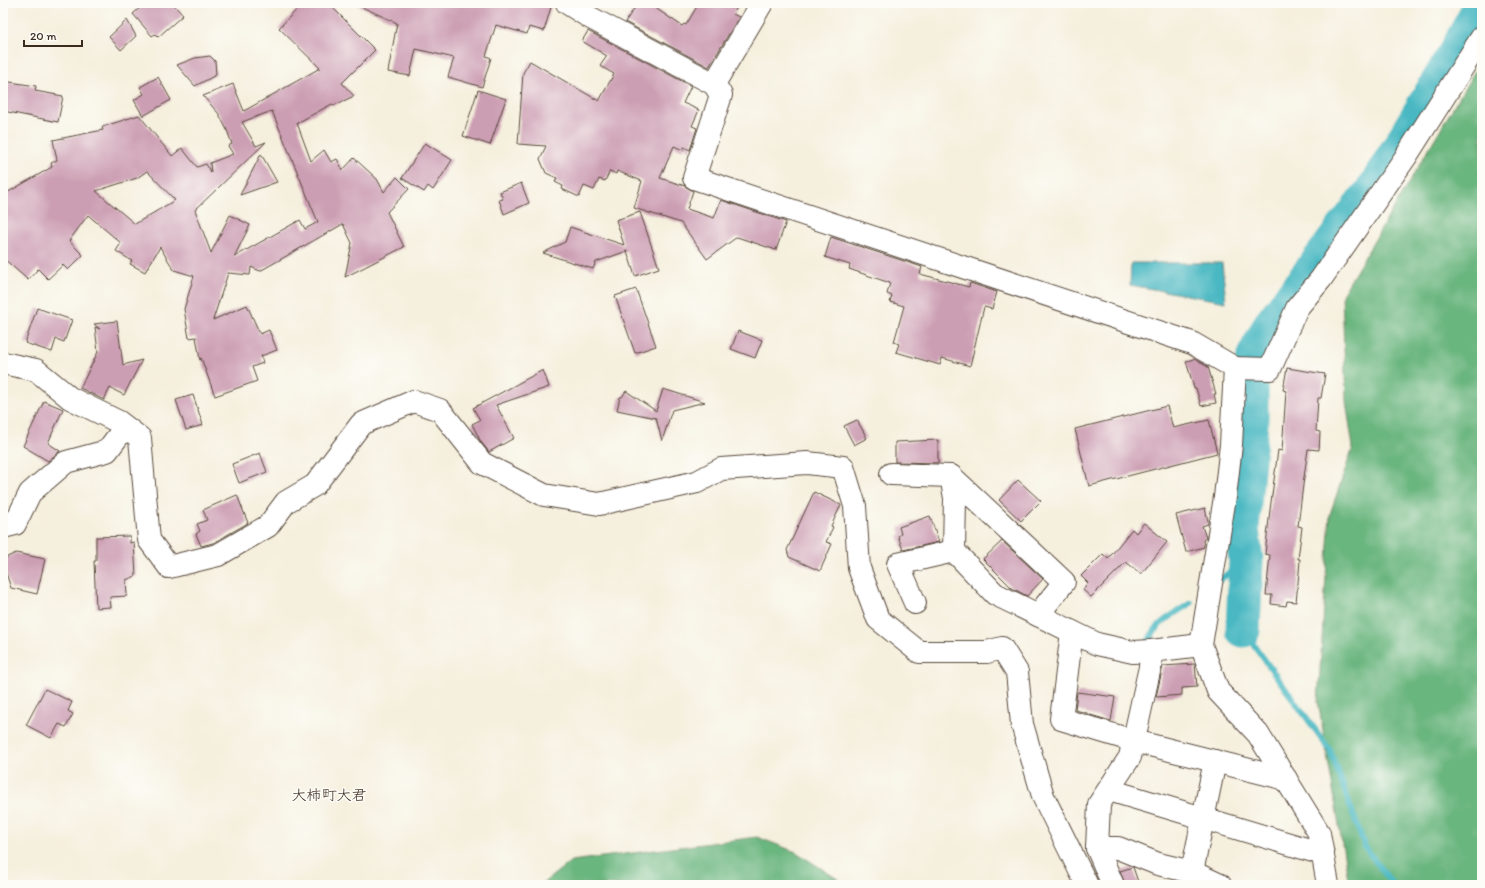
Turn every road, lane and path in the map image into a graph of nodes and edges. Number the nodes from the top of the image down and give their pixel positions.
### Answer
1 (567, 3) edge
2 (762, 3) edge
3 (1482, 37) edge
4 (714, 84) junction
5 (3, 363) edge
6 (1235, 368) junction
7 (125, 427) junction
8 (891, 474) dead end
9 (951, 476) junction
10 (3, 527) edge
11 (954, 551) junction
12 (915, 603) dead end
13 (1038, 615) junction
14 (1072, 632) junction
15 (1201, 645) junction
16 (1142, 652) junction
17 (1127, 739) junction
18 (1215, 761) junction
19 (1286, 779) junction
20 (1109, 790) junction
21 (1204, 818) junction
22 (1097, 848) junction
23 (1323, 854) junction
24 (1193, 878) edge
25 (1087, 885) edge
26 (1113, 885) edge
27 (1220, 885) edge
28 (1328, 885) edge

1 - 4 street
2 - 4 street
3 - 6 street
4 - 6 street
5 - 7 street
6 - 15 street
7 - 10 street
7 - 25 street
8 - 9 street
9 - 11 street
9 - 13 street
11 - 12 street
11 - 13 street
13 - 14 street
14 - 16 street
14 - 17 street
15 - 16 street
15 - 19 street
16 - 17 street
17 - 18 street
17 - 20 street
18 - 19 street
18 - 21 street
19 - 23 street
20 - 21 street
20 - 22 street
21 - 23 street
21 - 24 street
22 - 24 street
22 - 26 street
23 - 28 street
24 - 27 street

